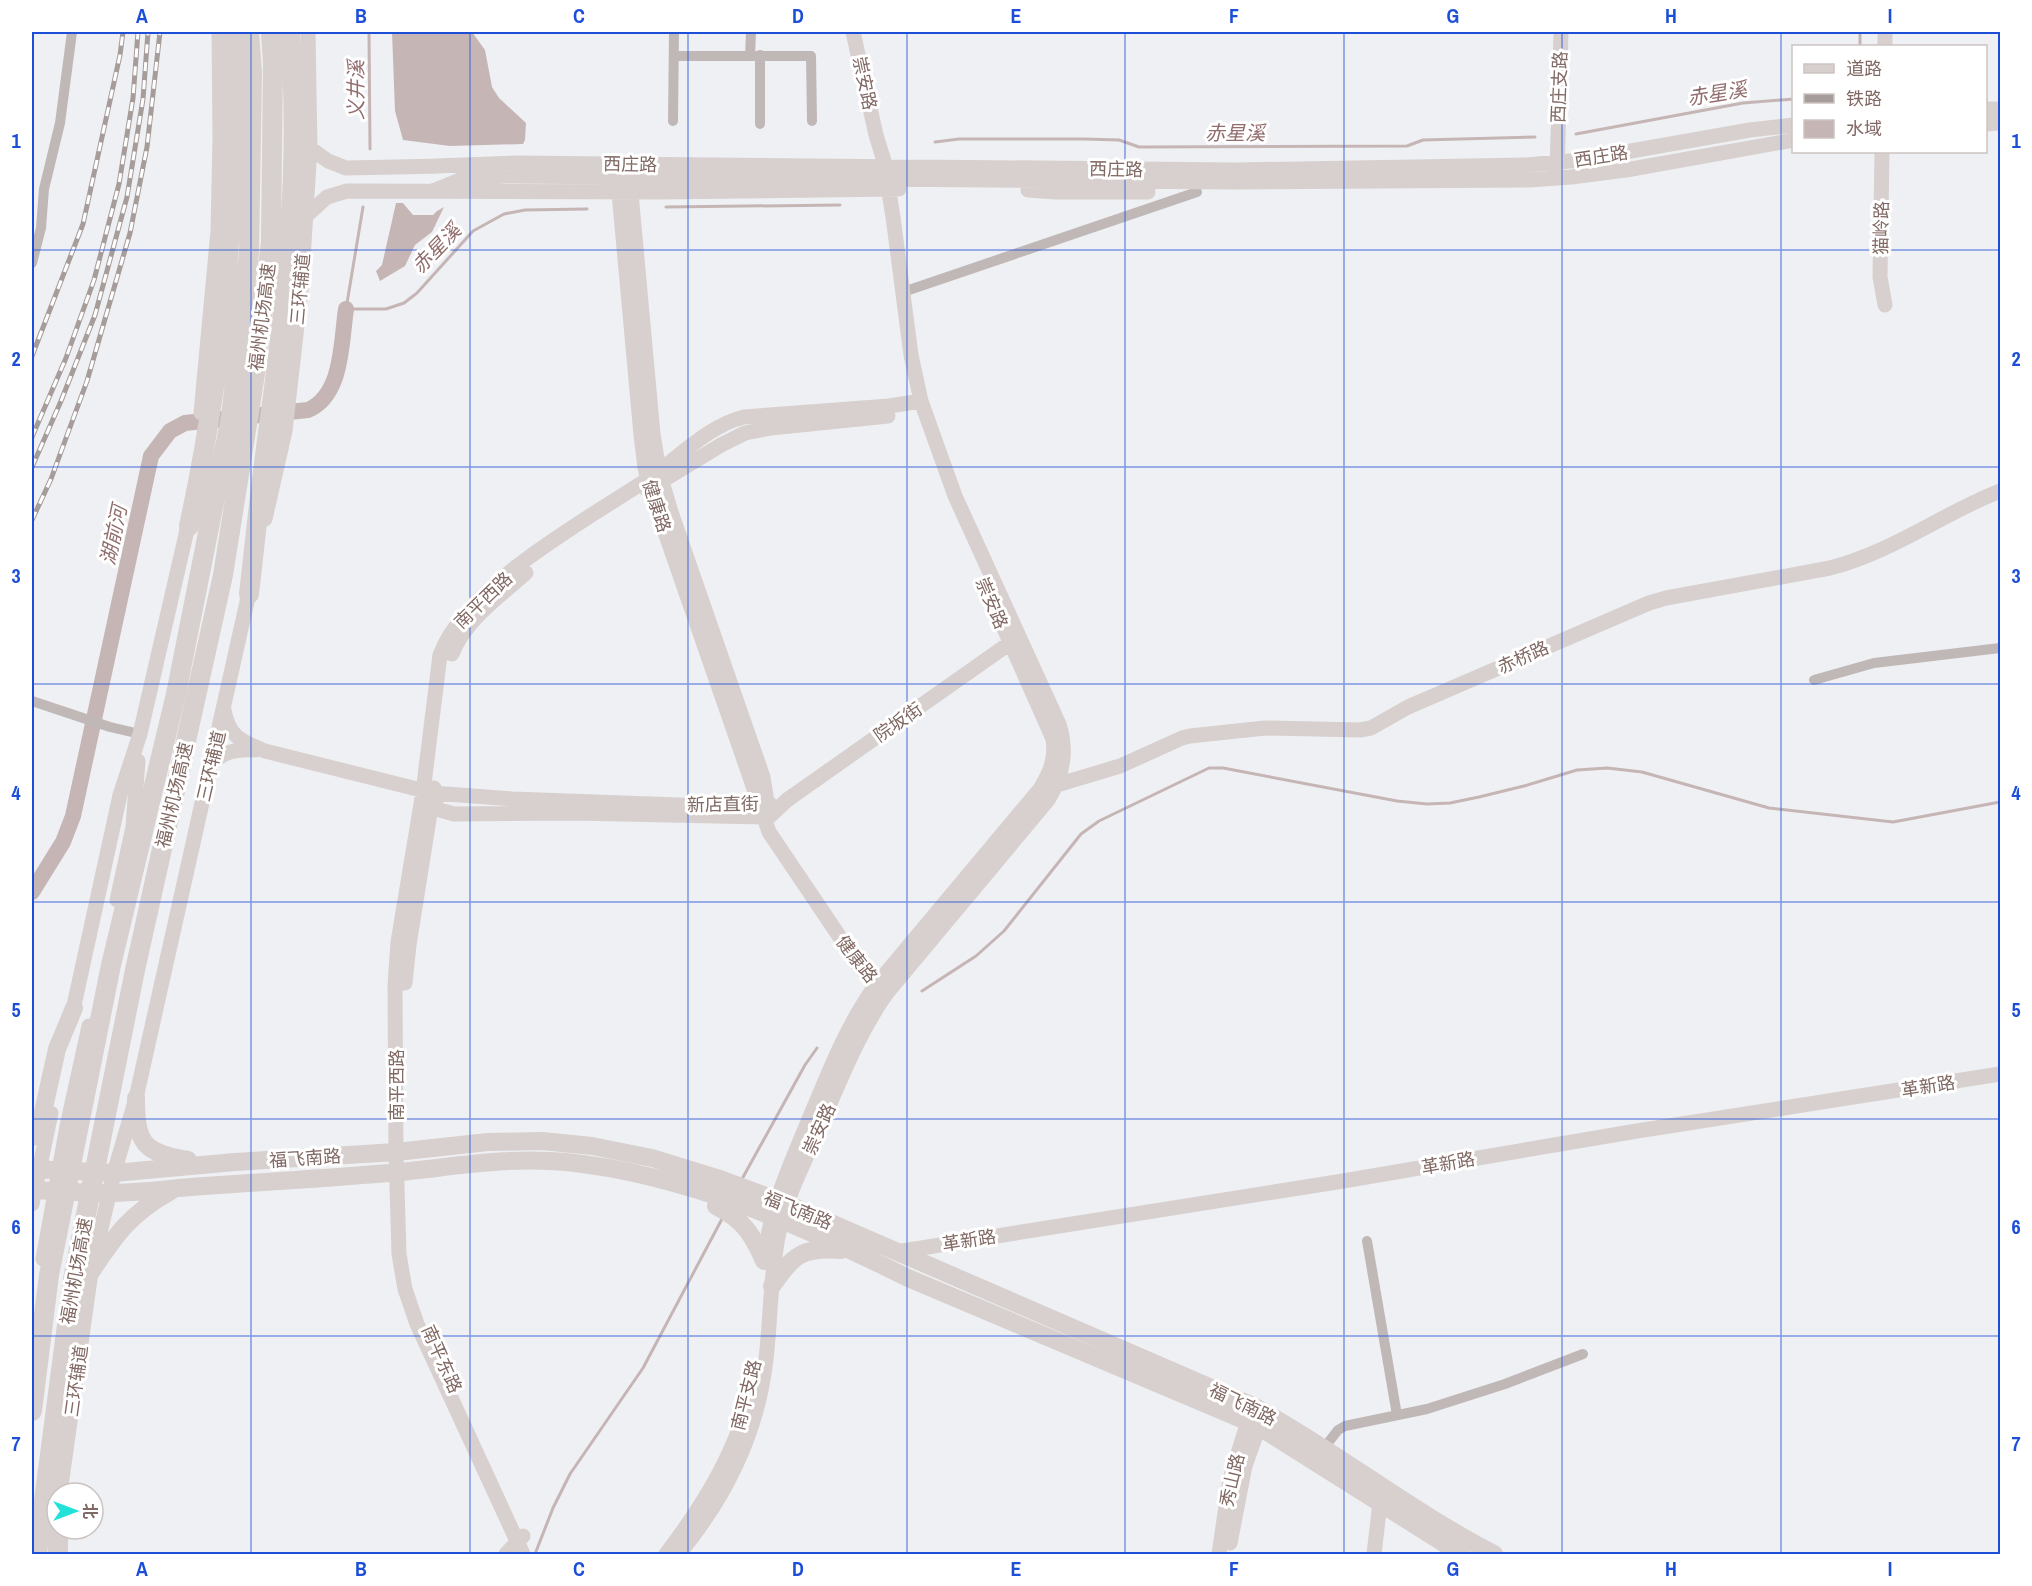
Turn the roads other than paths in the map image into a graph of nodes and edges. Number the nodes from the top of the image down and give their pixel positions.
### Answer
1 (72, 32) edge
2 (219, 32) edge
3 (232, 32) edge
4 (249, 32) edge
5 (271, 32) edge
6 (290, 32) edge
7 (308, 32) edge
8 (674, 32) edge
9 (751, 32) edge
10 (853, 32) edge
11 (1560, 32) edge
12 (755, 55) junction
13 (674, 56) junction
14 (673, 121) dead end
15 (812, 121) dead end
16 (760, 124) dead end
17 (1792, 125) edge
18 (1792, 140) edge
19 (310, 148) junction
20 (1882, 153) edge
21 (881, 161) junction
22 (1557, 163) junction
23 (622, 164) junction
24 (435, 166) junction
25 (1323, 175) junction
26 (1235, 176) junction
27 (1557, 178) junction
28 (885, 190) junction
29 (433, 191) junction
30 (625, 192) junction
31 (1197, 192) junction
32 (306, 216) junction
33 (32, 263) edge
34 (903, 292) junction
35 (1885, 305) dead end
36 (279, 393) junction
37 (918, 407) junction
38 (206, 408) junction
39 (655, 480) junction
40 (2001, 491) edge
41 (189, 526) joint
42 (249, 594) joint
43 (1010, 644) junction
44 (2001, 648) edge
45 (1814, 680) dead end
46 (32, 701) edge
47 (223, 708) junction
48 (140, 734) junction
49 (265, 751) junction
50 (211, 765) junction
51 (1058, 785) junction
52 (1040, 789) junction
53 (430, 796) junction
54 (787, 800) joint
55 (766, 815) junction
56 (882, 989) junction
57 (74, 1008) junction
58 (2001, 1074) edge
59 (136, 1098) junction
60 (32, 1137) edge
61 (401, 1151) junction
62 (235, 1162) junction
63 (35, 1169) edge
64 (402, 1171) junction
65 (114, 1173) junction
66 (177, 1188) junction
67 (711, 1191) junction
68 (110, 1193) junction
69 (32, 1195) edge
70 (746, 1207) junction
71 (779, 1211) junction
72 (1367, 1241) dead end
73 (856, 1252) junction
74 (896, 1252) junction
75 (764, 1261) junction
76 (92, 1272) junction
77 (772, 1286) junction
78 (32, 1344) edge
79 (1583, 1354) dead end
80 (32, 1407) edge
81 (1397, 1414) junction
82 (1256, 1417) junction
83 (1324, 1448) junction
84 (62, 1481) edge
85 (1380, 1503) junction
86 (524, 1546) edge
87 (41, 1551) edge
88 (506, 1554) edge
89 (666, 1554) edge
90 (679, 1554) edge
91 (1219, 1554) edge
92 (1229, 1554) edge
93 (1374, 1554) edge
94 (1461, 1554) edge
95 (1494, 1554) edge

1 - 33 street
2 - 38 street
3 - 38 highway
4 - 80 highway, 福州机场高速
5 - 87 highway, 福州机场高速
6 - 36 highway
7 - 19 street, 三环辅道
8 - 13 street
9 - 12 street
10 - 21 street, 崇安路
11 - 22 street, 西庄支路
12 - 13 street
12 - 15 street
12 - 16 street
13 - 14 street
17 - 22 street, 西庄路
18 - 27 street, 西庄路
19 - 24 street
19 - 32 street, 三环辅道
20 - 35 street, 猫岭路
21 - 23 street
21 - 25 street
21 - 28 street, 崇安路
22 - 25 street, 西庄路
22 - 27 street, 西庄支路
23 - 24 street
23 - 30 street, 健康路
24 - 26 street, 西庄路
25 - 26 street, 西庄路
25 - 27 street, 西庄路
25 - 31 street
26 - 29 street
28 - 30 street
28 - 31 street
28 - 34 street, 崇安路
28 - 37 street, 崇安路
29 - 30 street
29 - 32 street
30 - 39 street, 健康路
31 - 34 street
32 - 36 street, 三环辅道
34 - 37 street, 崇安路
36 - 42 highway
37 - 39 street, 南平西路
37 - 43 street, 崇安路
37 - 51 street, 崇安路
38 - 41 highway
39 - 53 street, 南平西路
39 - 55 street, 健康路
40 - 51 street, 赤桥路
41 - 48 street
42 - 47 street, 三环辅道
43 - 52 street, 崇安路
43 - 54 street, 院坂街
44 - 45 street
46 - 48 street
47 - 49 street
47 - 50 street, 三环辅道
48 - 57 street
48 - 78 street
49 - 50 street
49 - 53 street, 新店直街
50 - 59 street, 三环辅道
51 - 52 street, 赤桥路
51 - 56 street, 崇安路
52 - 56 street, 崇安路
53 - 55 street, 新店直街
53 - 61 street, 南平西路
54 - 55 street, 新店直街
55 - 56 street, 健康路
56 - 71 street, 崇安路
56 - 71 street, 崇安路
57 - 60 main road
57 - 63 street
58 - 74 street, 革新路
59 - 62 main road
59 - 65 street, 三环辅道
61 - 62 main road, 福飞南路
61 - 64 street, 南平东路
61 - 67 main road, 福飞南路
62 - 65 main road, 福飞南路
63 - 65 main road, 福飞南路
63 - 69 street
64 - 66 main road, 福飞南路
64 - 67 main road, 福飞南路
64 - 86 street, 南平东路
65 - 68 street, 三环辅道
66 - 68 main road, 福飞南路
66 - 76 main road
67 - 70 main road, 福飞南路
68 - 69 main road, 福飞南路
68 - 76 street, 三环辅道
70 - 71 main road, 福飞南路
70 - 75 main road
71 - 73 main road, 福飞南路
71 - 74 main road, 福飞南路
71 - 75 street, 南平支路
71 - 77 street, 南平支路
72 - 81 street
73 - 77 main road
73 - 82 main road, 福飞南路
74 - 82 main road, 福飞南路
75 - 89 street, 南平支路
76 - 84 street, 三环辅道
77 - 90 street, 南平支路
79 - 81 street
81 - 83 street
82 - 83 main road, 福飞南路
82 - 85 main road, 福飞南路
82 - 91 street, 秀山路
82 - 92 street, 秀山路
83 - 95 main road, 福飞南路
85 - 93 street
85 - 94 main road, 福飞南路
86 - 88 street

